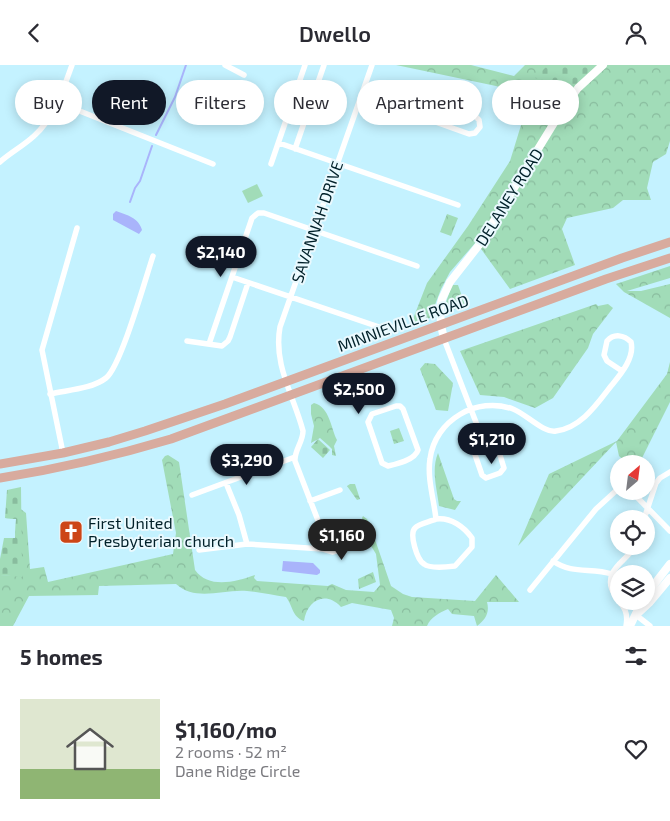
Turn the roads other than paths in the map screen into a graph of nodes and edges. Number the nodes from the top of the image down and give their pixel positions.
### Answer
1 (72, 65) edge
2 (225, 65) edge
3 (306, 65) edge
4 (324, 65) edge
5 (372, 65) edge
6 (603, 65) edge
7 (244, 75) dead end
8 (66, 80) edge
9 (367, 80) edge
10 (389, 101) joint
11 (357, 109) edge
12 (82, 112) edge
13 (44, 125) edge
14 (278, 143) junction
15 (295, 149) junction
16 (0, 162) edge
17 (213, 164) dead end
18 (271, 164) dead end
19 (337, 164) junction
20 (458, 205) dead end
21 (77, 228) dead end
22 (314, 231) junction
23 (670, 242) edge
24 (152, 256) dead end
25 (670, 258) edge
26 (417, 266) dead end
27 (232, 277) junction
28 (248, 283) junction
29 (291, 297) junction
30 (441, 325) junction
31 (384, 329) dead end
32 (444, 339) junction
33 (187, 341) dead end
34 (209, 344) junction
35 (622, 371) junction
36 (286, 382) junction
37 (50, 394) junction
38 (291, 395) junction
39 (470, 409) junction
40 (482, 438) junction
41 (418, 452) junction
42 (63, 453) junction
43 (430, 455) junction
44 (295, 457) junction
45 (0, 464) edge
46 (670, 472) edge
47 (0, 480) edge
48 (226, 483) junction
49 (340, 490) dead end
50 (192, 495) dead end
51 (610, 497) edge
52 (639, 500) edge
53 (310, 501) junction
54 (646, 507) junction
55 (646, 510) edge
56 (436, 519) junction
57 (670, 531) edge
58 (360, 543) dead end
59 (247, 544) junction
60 (323, 549) junction
61 (199, 550) dead end
62 (628, 555) edge
63 (553, 561) junction
64 (670, 563) edge
65 (619, 565) edge
66 (610, 573) edge
67 (670, 578) edge
68 (655, 583) edge
69 (530, 590) dead end
70 (624, 610) edge
71 (638, 610) edge
72 (636, 615) junction
73 (628, 626) edge
74 (650, 626) edge

1 - 8 street
2 - 7 street
3 - 14 street
4 - 15 street
5 - 9 street, SAVANNAH DRIVE
6 - 30 street, DELANEY ROAD
10 - 10 street
11 - 19 street, SAVANNAH DRIVE
12 - 17 street
13 - 16 street
14 - 15 street
14 - 18 street
15 - 19 street
19 - 20 street
19 - 22 street, SAVANNAH DRIVE
21 - 37 street
22 - 26 street
22 - 27 street
22 - 29 street, SAVANNAH DRIVE
23 - 30 main road, MINNIEVILLE ROAD
24 - 37 street
25 - 32 main road, MINNIEVILLE ROAD
27 - 28 street
27 - 34 street
28 - 29 street
28 - 34 street
29 - 31 street
29 - 36 street, SAVANNAH DRIVE
30 - 32 street, DELANEY ROAD
30 - 36 main road, MINNIEVILLE ROAD
32 - 38 main road, MINNIEVILLE ROAD
32 - 39 street
33 - 34 street
35 - 35 street
35 - 39 street
36 - 38 street, SAVANNAH DRIVE
36 - 42 main road, MINNIEVILLE ROAD
37 - 42 street
38 - 44 street, SAVANNAH DRIVE
38 - 47 main road, MINNIEVILLE ROAD
39 - 40 street
39 - 43 street
40 - 40 street
41 - 41 street
41 - 43 street
42 - 45 main road, MINNIEVILLE ROAD
43 - 56 street
44 - 48 street
44 - 53 street
46 - 54 street
48 - 50 street
48 - 59 street
49 - 53 street
51 - 63 street
52 - 54 street
53 - 60 street
54 - 55 street
54 - 57 street
56 - 56 street
58 - 60 street
59 - 60 street
59 - 61 street
62 - 65 street
63 - 66 street
63 - 69 street
64 - 68 street
67 - 72 street
70 - 73 street
71 - 72 street
72 - 73 street
72 - 74 street

